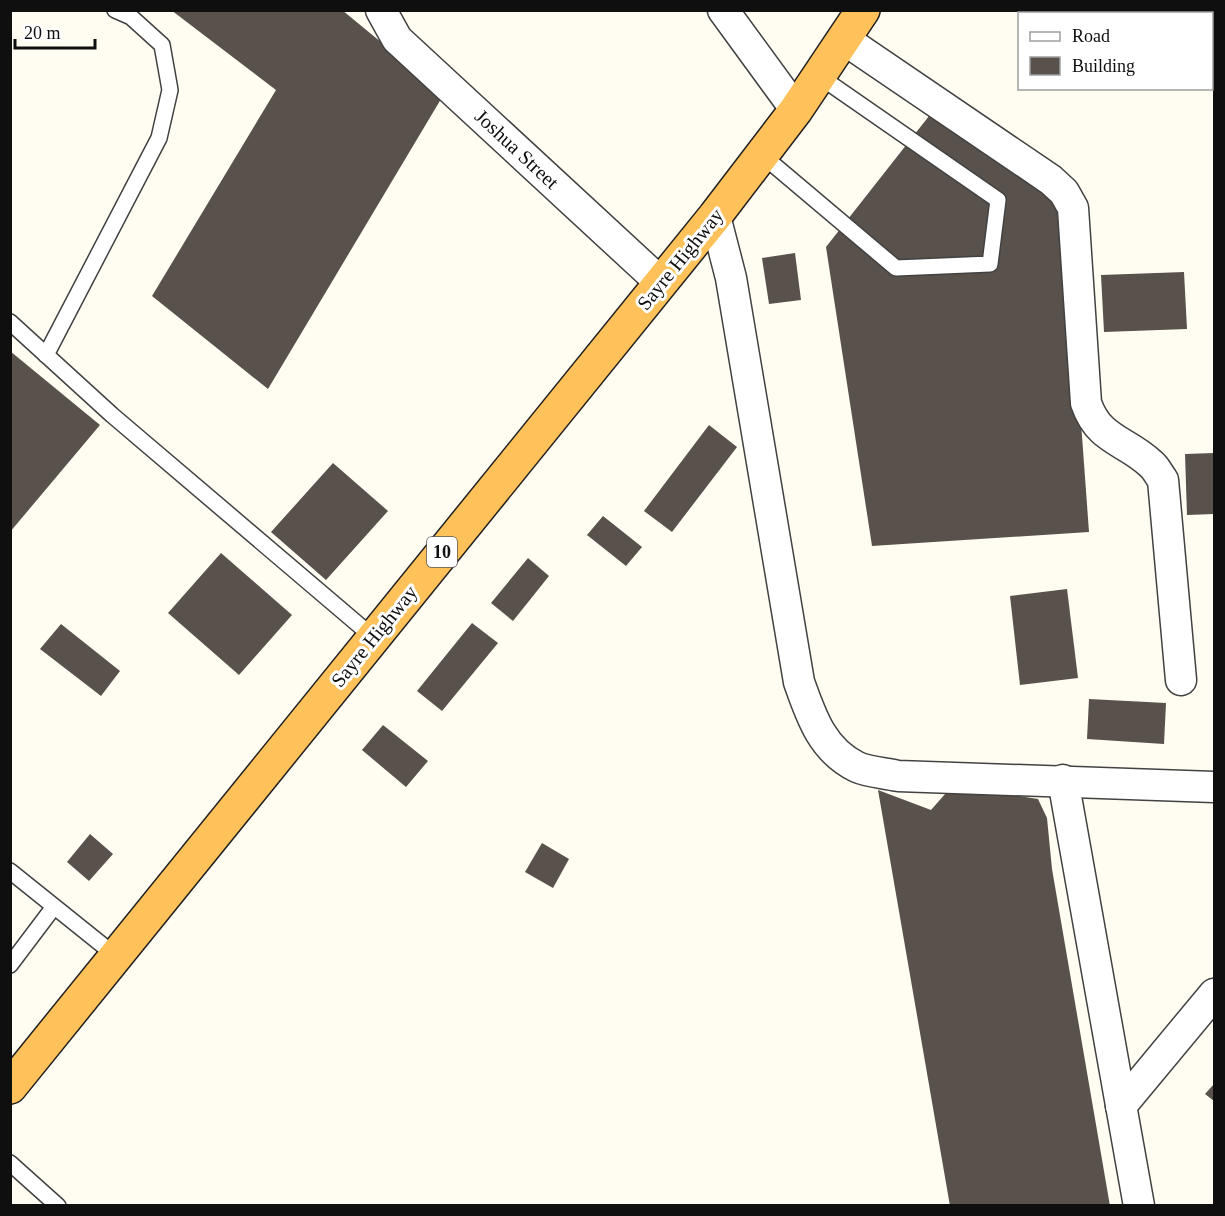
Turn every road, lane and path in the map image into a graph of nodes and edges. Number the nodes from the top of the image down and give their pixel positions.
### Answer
1 (115, 10) edge
2 (381, 10) edge
3 (723, 10) edge
4 (863, 10) edge
5 (844, 40) junction
6 (819, 76) junction
7 (796, 110) junction
8 (762, 154) junction
9 (716, 216) junction
10 (660, 282) junction
11 (10, 322) edge
12 (46, 355) junction
13 (374, 637) junction
14 (1181, 680) dead end
15 (1063, 780) junction
16 (1215, 786) edge
17 (10, 871) edge
18 (53, 908) junction
19 (116, 956) junction
20 (10, 965) edge
21 (1215, 994) edge
22 (10, 1087) edge
23 (1121, 1106) junction
24 (10, 1163) edge
25 (58, 1206) edge
26 (1139, 1206) edge

1 - 12 lane
2 - 10 street, Joshua Street
3 - 7 street
4 - 5 highway, Sayre Highway / 10
5 - 6 highway, Sayre Highway / 10
5 - 14 street
6 - 7 highway, Sayre Highway / 10
6 - 8 lane
7 - 8 highway, Sayre Highway / 10
8 - 9 highway, Sayre Highway / 10
9 - 10 highway, Sayre Highway / 10
9 - 15 street
10 - 13 highway, Sayre Highway / 10
11 - 12 lane
12 - 13 lane
13 - 19 highway, Sayre Highway / 10
15 - 16 street
15 - 23 street
17 - 18 lane
18 - 19 lane
18 - 20 lane
19 - 22 highway, Sayre Highway / 10
21 - 23 street
23 - 26 street
24 - 25 lane

